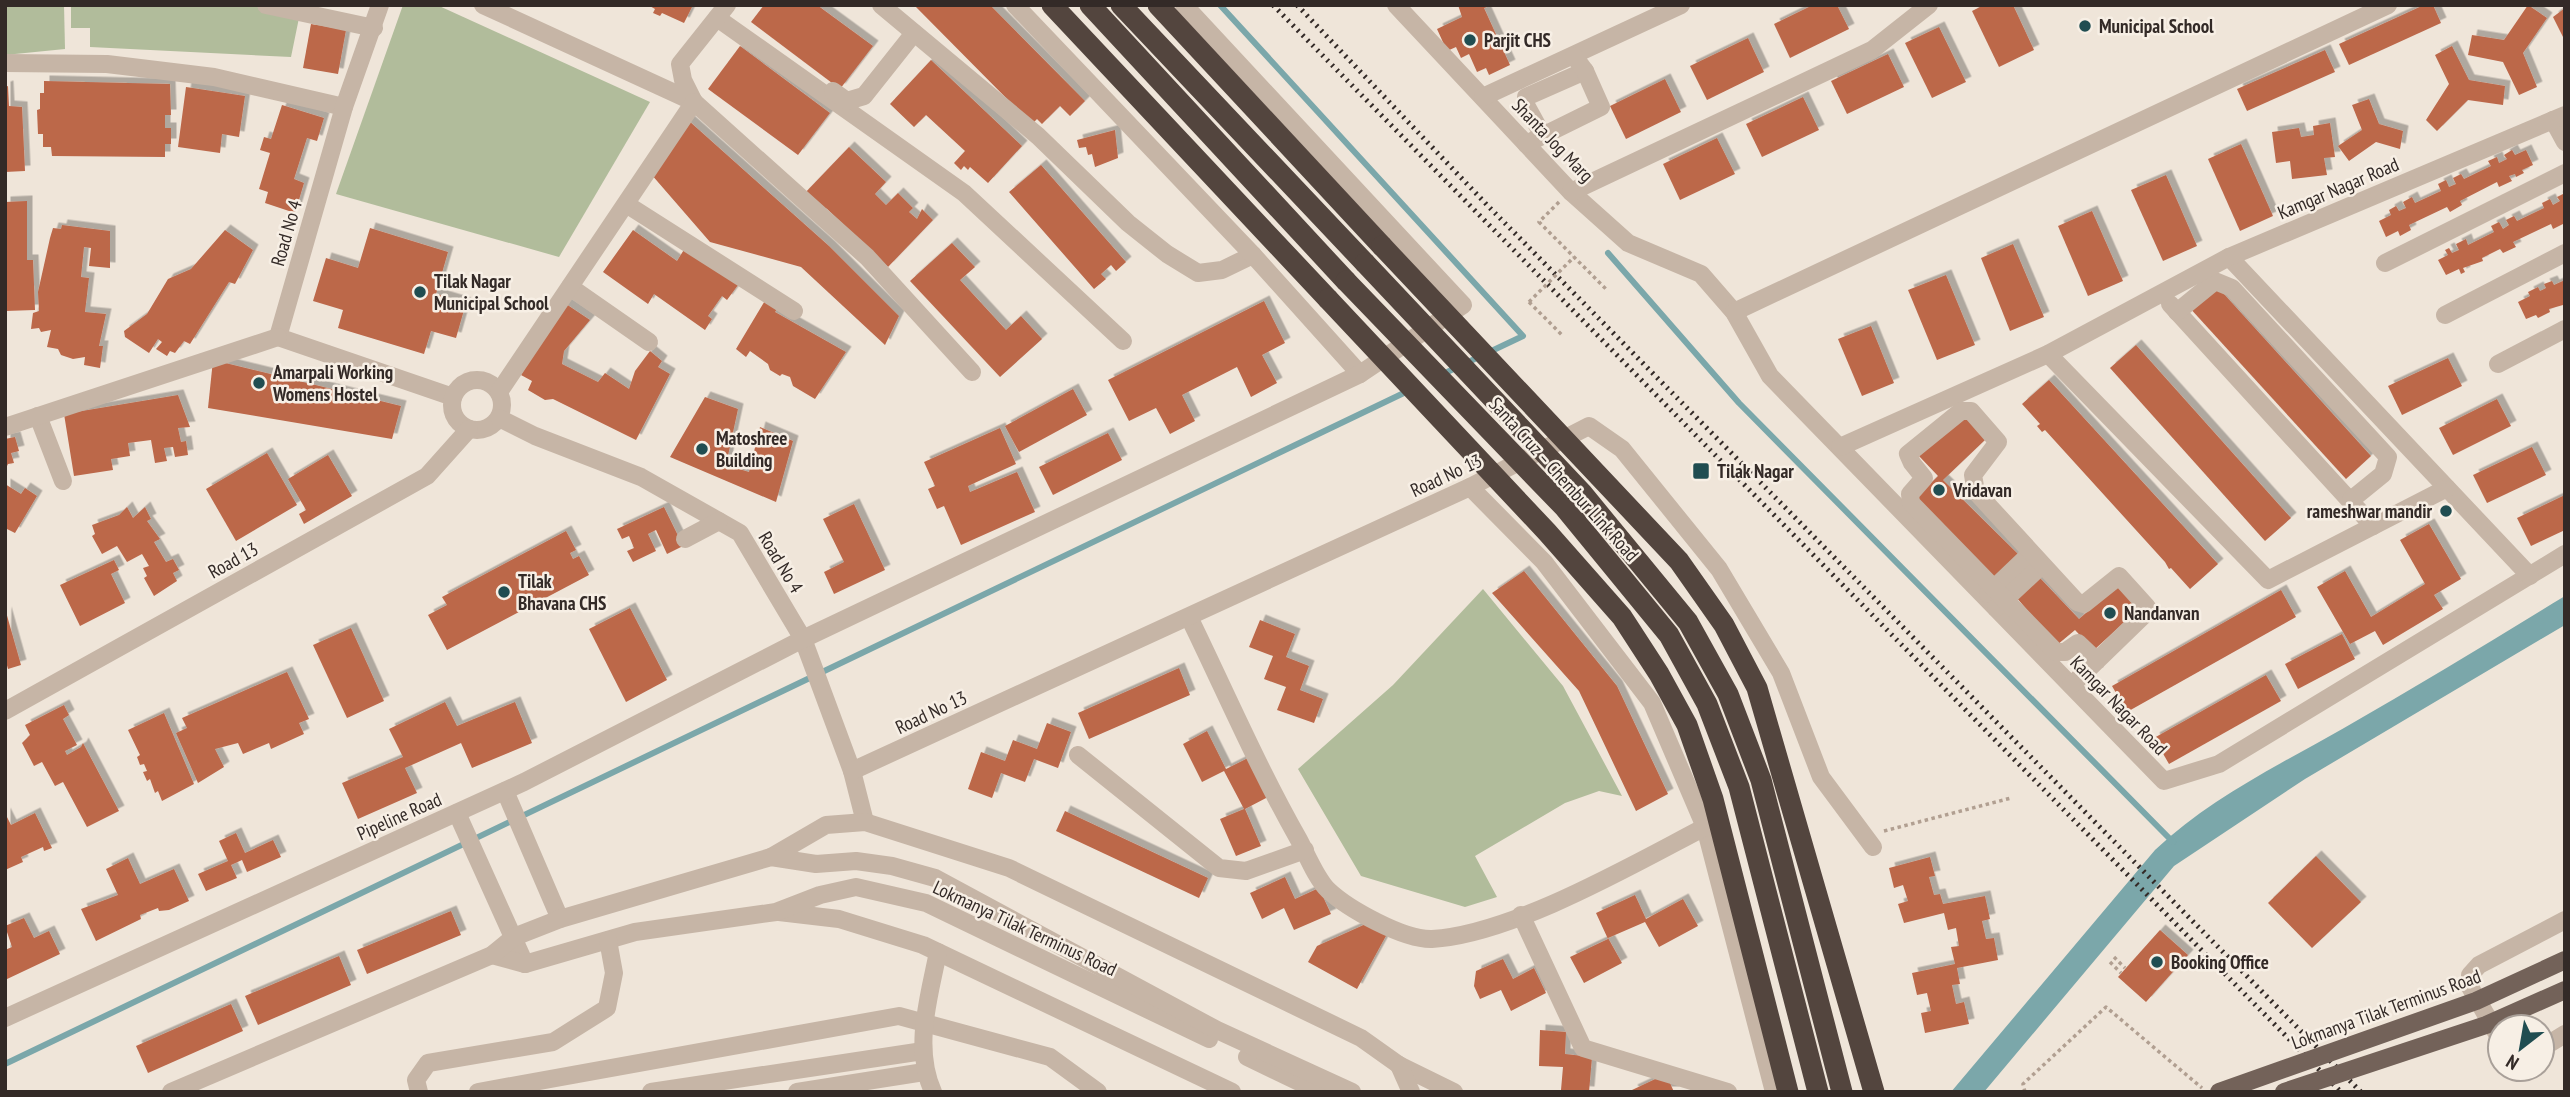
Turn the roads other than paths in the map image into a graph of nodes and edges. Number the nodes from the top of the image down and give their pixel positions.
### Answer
1 (266, 5) edge
2 (380, 5) edge
3 (483, 5) edge
4 (881, 5) edge
5 (1015, 5) edge
6 (1052, 5) edge
7 (1090, 5) edge
8 (1121, 5) edge
9 (1158, 5) edge
10 (1184, 5) edge
11 (1396, 5) edge
12 (1681, 5) edge
13 (1929, 5) edge
14 (2388, 5) edge
15 (722, 12) edge
16 (374, 28) junction
17 (914, 33) junction
18 (1574, 56) junction
19 (5, 63) edge
20 (1585, 71) junction
21 (1483, 97) junction
22 (694, 102) junction
23 (344, 107) junction
24 (2559, 117) edge
25 (1535, 140) junction
26 (2565, 142) edge
27 (2565, 173) edge
28 (1571, 192) junction
29 (626, 204) junction
30 (2565, 253) edge
31 (1253, 255) junction
32 (2229, 257) junction
33 (2385, 263) dead end
34 (1701, 274) joint
35 (570, 287) junction
36 (2161, 294) junction
37 (794, 311) dead end
38 (1734, 312) junction
39 (2177, 312) junction
40 (2445, 315) dead end
41 (2565, 329) edge
42 (278, 337) junction
43 (1123, 341) dead end
44 (649, 342) dead end
45 (2048, 354) junction
46 (2498, 364) dead end
47 (972, 372) dead end
48 (1360, 374) junction
49 (499, 392) junction
50 (453, 397) junction
51 (1915, 413) junction
52 (38, 416) junction
53 (499, 418) junction
54 (5, 427) edge
55 (469, 429) junction
56 (1932, 434) junction
57 (1840, 447) junction
58 (63, 481) dead end
59 (1470, 487) junction
60 (2447, 488) junction
61 (2351, 500) junction
62 (719, 521) junction
63 (1923, 523) junction
64 (2373, 526) junction
65 (685, 539) dead end
66 (2565, 554) edge
67 (2037, 559) junction
68 (2530, 576) junction
69 (1995, 598) junction
70 (1189, 617) junction
71 (2030, 634) junction
72 (805, 645) junction
73 (2097, 661) junction
74 (2071, 685) junction
75 (5, 711) edge
76 (1078, 755) dead end
77 (852, 771) junction
78 (505, 791) junction
79 (457, 813) junction
80 (865, 822) junction
81 (1704, 827) junction
82 (1869, 841) road end
83 (1305, 850) junction
84 (771, 857) junction
85 (776, 912) junction
86 (1521, 915) junction
87 (560, 919) junction
88 (2565, 920) edge
89 (514, 937) junction
90 (608, 940) junction
91 (938, 952) junction
92 (492, 955) junction
93 (2565, 960) edge
94 (525, 964) junction
95 (2565, 990) edge
96 (2486, 1015) edge
97 (5, 1018) edge
98 (925, 1023) junction
99 (923, 1051) junction
100 (1399, 1065) junction
101 (924, 1072) junction
102 (171, 1092) edge
103 (419, 1092) edge
104 (478, 1092) edge
105 (651, 1092) edge
106 (797, 1092) edge
107 (933, 1092) edge
108 (1098, 1092) edge
109 (1232, 1092) edge
110 (1320, 1092) edge
111 (1352, 1092) edge
112 (1411, 1092) edge
113 (1454, 1092) edge
114 (1728, 1092) edge
115 (1774, 1092) edge
116 (1786, 1092) edge
117 (1818, 1092) edge
118 (1842, 1092) edge
119 (1874, 1092) edge
120 (2219, 1092) edge
121 (2284, 1092) edge

1 - 16 street
2 - 16 street, Road No 4
3 - 22 street
4 - 17 street
5 - 31 street
6 - 116 highway, bridge
7 - 117 highway, Santa Cruz – Chembur Link Road, bridge
8 - 118 highway, Santa Cruz – Chembur Link Road, bridge
9 - 119 highway, bridge
10 - 48 street, Pipeline Road
11 - 21 street, Shanta Jog Marg
12 - 18 street
13 - 28 street
14 - 38 street
15 - 17 street
15 - 22 street
15 - 43 street
16 - 23 street, Road No 4
17 - 31 street
18 - 20 street
18 - 21 street
19 - 23 street
20 - 25 street
20 - 25 street
21 - 25 street, Shanta Jog Marg
22 - 29 street
22 - 47 street
23 - 42 street, Road No 4
24 - 26 street, Kamgar Nagar Road
24 - 32 street, Kamgar Nagar Road
25 - 28 street, Shanta Jog Marg
27 - 33 street
28 - 34 street, Shanta Jog Marg
29 - 35 street
29 - 37 street
30 - 40 street
31 - 48 street
32 - 36 street, Kamgar Nagar Road
32 - 60 street
34 - 38 street, Kamgar Nagar Road
35 - 44 street
35 - 49 street
36 - 39 street
36 - 45 street, Kamgar Nagar Road
38 - 57 street, Kamgar Nagar Road
39 - 61 street
39 - 61 street
41 - 46 street
42 - 50 street
42 - 52 street
45 - 51 street, Kamgar Nagar Road
45 - 64 street
48 - 72 street, Pipeline Road
49 - 50 street
49 - 53 street
50 - 55 street
51 - 56 street
51 - 57 street, Kamgar Nagar Road
52 - 54 street
52 - 58 street
53 - 55 street
53 - 62 street, Road No 4
55 - 75 street, Road 13
56 - 63 street
56 - 67 street
57 - 63 street, Kamgar Nagar Road
59 - 70 street, Road No 13
59 - 81 street
59 - 82 street, Road No 13
60 - 64 street
60 - 68 street
61 - 64 street
62 - 65 street
62 - 72 street, Road No 4
63 - 69 street, Kamgar Nagar Road
66 - 68 street, Kamgar Nagar Road
67 - 69 street
67 - 73 street
68 - 74 street, Kamgar Nagar Road
69 - 71 street, Kamgar Nagar Road
70 - 77 street, Road No 13
70 - 83 street
71 - 73 street
71 - 74 street, Kamgar Nagar Road
72 - 77 street, Road No 4
72 - 78 street, Pipeline Road
73 - 74 street
76 - 83 street
77 - 80 street, Road No 4
78 - 79 street, Pipeline Road
78 - 87 street
79 - 89 street
79 - 97 street, Pipeline Road
80 - 84 street
80 - 100 street
81 - 86 street
81 - 115 street
83 - 86 street
84 - 87 street, Lokmanya Tilak Terminus Road
84 - 111 street, Lokmanya Tilak Terminus Road
85 - 90 street, Lokmanya Tilak Terminus Road
85 - 91 street
85 - 110 street, Lokmanya Tilak Terminus Road
86 - 114 street
87 - 89 street, Lokmanya Tilak Terminus Road
88 - 96 street
89 - 92 street, Lokmanya Tilak Terminus Road
89 - 94 street
90 - 94 street, Lokmanya Tilak Terminus Road
90 - 103 street
91 - 98 street
91 - 109 street
92 - 94 street
92 - 102 street, Lokmanya Tilak Terminus Road
93 - 120 main road, Lokmanya Tilak Terminus Road, bridge
95 - 121 main road, bridge
98 - 99 street
98 - 104 street
98 - 108 street
99 - 101 street
99 - 105 street
100 - 112 street
100 - 113 street
101 - 106 street
101 - 107 street

